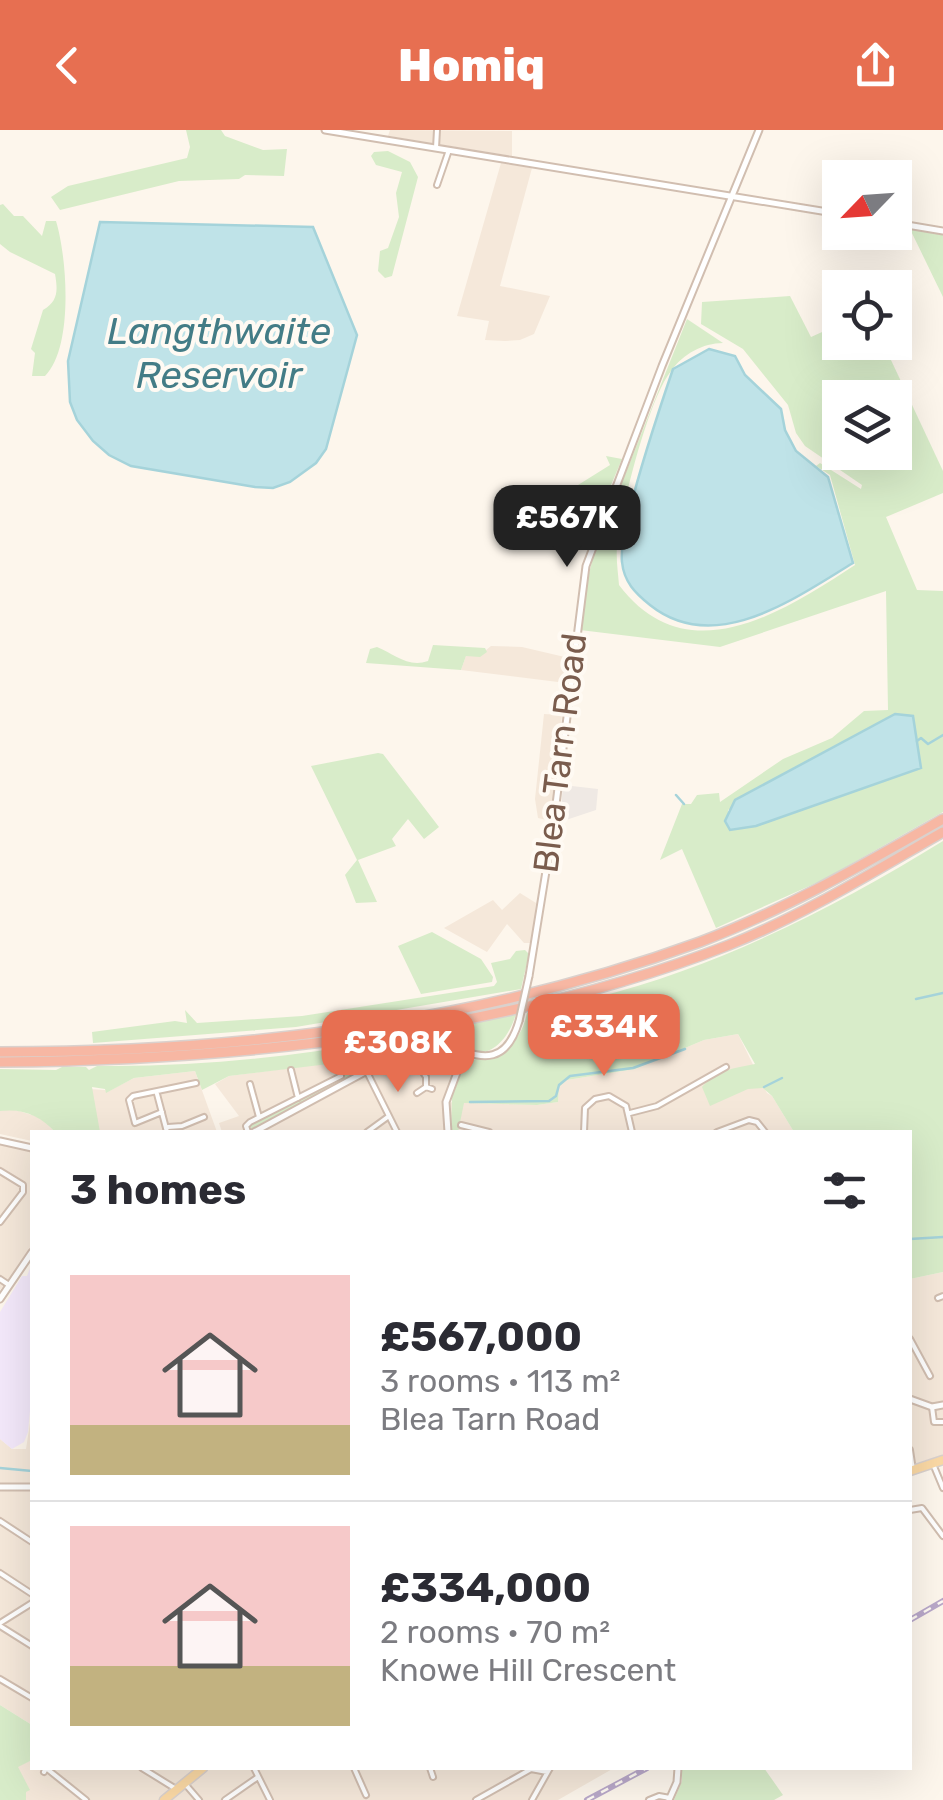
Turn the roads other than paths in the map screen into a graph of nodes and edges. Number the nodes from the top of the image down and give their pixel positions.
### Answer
1 (325, 130) edge
2 (437, 130) edge
3 (758, 130) edge
4 (436, 148) junction
5 (449, 150) junction
6 (437, 185) dead end
7 (730, 196) junction
8 (822, 211) edge
9 (912, 226) edge
10 (943, 231) edge
11 (943, 820) edge
12 (943, 832) edge
13 (408, 1048) junction
14 (0, 1052) edge
15 (464, 1054) junction
16 (0, 1062) edge
17 (431, 1066) dead end
18 (726, 1067) dead end
19 (291, 1070) dead end
20 (421, 1070) junction
21 (368, 1072) junction
22 (328, 1073) dead end
23 (341, 1076) dead end
24 (332, 1080) junction
25 (196, 1084) dead end
26 (250, 1084) dead end
27 (251, 1091) junction
28 (157, 1092) junction
29 (243, 1092) dead end
30 (417, 1092) dead end
31 (298, 1098) junction
32 (162, 1112) junction
33 (630, 1114) junction
34 (389, 1116) junction
35 (204, 1117) dead end
36 (259, 1117) junction
37 (135, 1123) junction
38 (461, 1125) dead end
39 (468, 1128) edge
40 (136, 1130) edge
41 (168, 1130) edge
42 (250, 1130) edge
43 (255, 1130) edge
44 (370, 1130) edge
45 (396, 1130) edge
46 (448, 1130) edge
47 (584, 1130) edge
48 (632, 1130) edge
49 (727, 1130) edge
50 (763, 1130) edge
51 (0, 1140) edge
52 (30, 1148) edge
53 (0, 1172) edge
54 (0, 1222) edge
55 (30, 1255) edge
56 (0, 1279) edge
57 (9, 1284) junction
58 (0, 1299) edge
59 (912, 1345) edge
60 (930, 1376) dead end
61 (912, 1400) edge
62 (943, 1405) edge
63 (932, 1407) junction
64 (943, 1422) edge
65 (938, 1462) edge
66 (912, 1471) edge
67 (0, 1486) edge
68 (30, 1487) edge
69 (943, 1488) edge
70 (912, 1510) edge
71 (0, 1522) edge
72 (941, 1538) edge
73 (30, 1541) edge
74 (0, 1574) edge
75 (30, 1593) edge
76 (30, 1604) edge
77 (0, 1624) edge
78 (30, 1645) edge
79 (0, 1678) edge
80 (30, 1697) edge
81 (48, 1770) edge
82 (146, 1770) edge
83 (201, 1770) edge
84 (255, 1770) edge
85 (355, 1770) edge
86 (431, 1770) edge
87 (530, 1770) edge
88 (548, 1770) edge
89 (678, 1770) edge
90 (258, 1777) junction
91 (433, 1777) dead end
92 (181, 1787) junction
93 (366, 1795) dead end
94 (670, 1799) edge
95 (86, 1800) edge
96 (164, 1800) edge
97 (199, 1800) edge
98 (225, 1800) edge
99 (270, 1800) edge
100 (476, 1800) edge
101 (532, 1800) edge
102 (649, 1800) edge

1 - 4 street
2 - 4 street
3 - 7 street, Blea Tarn Road
4 - 5 street
5 - 6 street
5 - 7 street
7 - 8 street
7 - 15 street, Blea Tarn Road, bridge
9 - 10 street
11 - 14 highway
12 - 16 highway
13 - 15 street
13 - 20 street
13 - 21 street
15 - 46 street
17 - 20 street
18 - 33 street
19 - 31 street
20 - 30 street
21 - 34 street
21 - 43 street
22 - 24 street
23 - 24 street
24 - 31 street
25 - 28 street
26 - 27 street
27 - 29 street
27 - 36 street
28 - 32 street
28 - 37 street
31 - 36 street
32 - 37 street
32 - 41 street
33 - 47 street
33 - 48 street
34 - 44 street
34 - 45 street
35 - 41 street
36 - 42 street
37 - 40 street
38 - 39 street
49 - 50 street
51 - 52 street
53 - 54 street
55 - 57 street
56 - 57 street
57 - 58 street
59 - 60 street
61 - 63 street
62 - 63 street
63 - 64 street
65 - 66 main road
65 - 69 street
67 - 68 street
70 - 72 street
71 - 73 street
74 - 75 street
76 - 77 street
77 - 78 street
79 - 80 street
81 - 95 street
82 - 92 street
83 - 92 main road
84 - 90 street
85 - 93 street
86 - 91 street
87 - 100 street
88 - 101 street
89 - 94 street
90 - 98 street
90 - 99 street
92 - 96 main road
92 - 97 street
94 - 102 street

